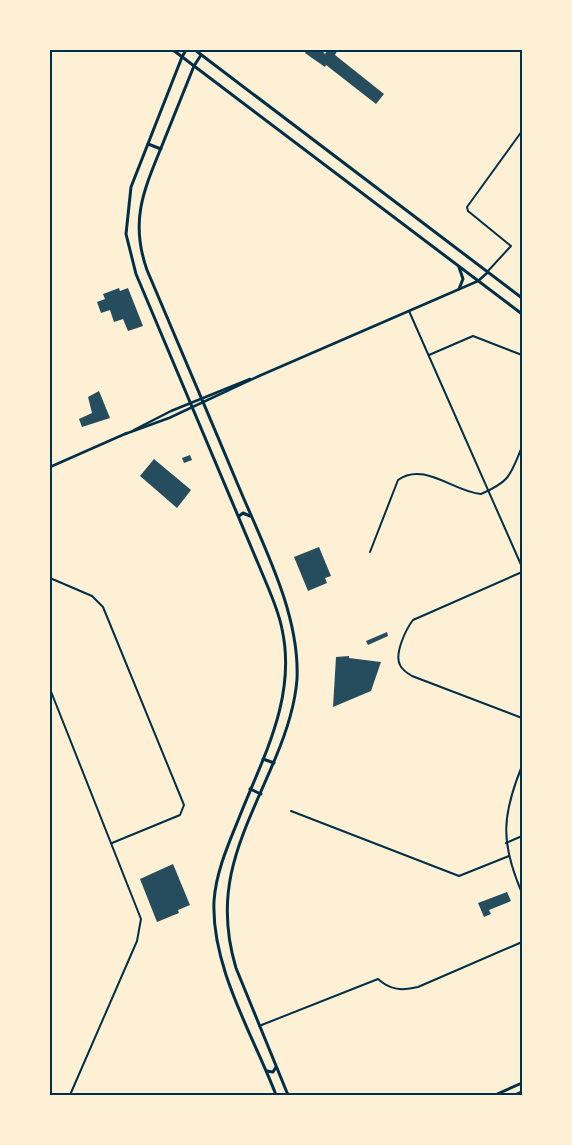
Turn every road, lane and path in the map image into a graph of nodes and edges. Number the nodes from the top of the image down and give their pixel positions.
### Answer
1 (173, 50) edge
2 (186, 50) edge
3 (195, 50) edge
4 (201, 55) junction
5 (182, 56) junction
6 (194, 66) junction
7 (522, 131) edge
8 (148, 144) junction
9 (161, 149) junction
10 (458, 266) junction
11 (487, 273) junction
12 (478, 281) junction
13 (459, 289) junction
14 (522, 298) edge
15 (409, 311) junction
16 (522, 314) edge
17 (428, 355) junction
18 (522, 355) edge
19 (258, 376) junction
20 (201, 398) junction
21 (191, 402) junction
22 (204, 403) junction
23 (194, 408) junction
24 (125, 434) junction
25 (522, 447) edge
26 (50, 467) edge
27 (489, 491) junction
28 (239, 516) junction
29 (251, 516) junction
30 (370, 552) dead end
31 (522, 566) edge
32 (522, 572) edge
33 (50, 578) edge
34 (286, 659) junction
35 (297, 660) junction
36 (50, 689) edge
37 (522, 718) edge
38 (263, 759) junction
39 (274, 763) junction
40 (522, 766) edge
41 (250, 789) junction
42 (261, 794) junction
43 (291, 811) dead end
44 (522, 836) edge
45 (112, 843) junction
46 (506, 843) junction
47 (509, 856) junction
48 (522, 893) edge
49 (522, 942) edge
50 (259, 1026) junction
51 (276, 1067) junction
52 (266, 1071) junction
53 (522, 1083) edge
54 (522, 1092) edge
55 (70, 1095) edge
56 (276, 1095) edge
57 (288, 1095) edge
58 (495, 1095) edge
59 (515, 1095) edge

1 - 5 main road
2 - 5 main road
3 - 4 main road
4 - 6 main road
4 - 11 main road
5 - 6 main road
5 - 8 main road
6 - 9 main road
6 - 10 main road
7 - 11 street
8 - 9 main road
8 - 21 main road
9 - 20 main road
10 - 12 main road
10 - 13 main road
11 - 12 street
11 - 14 main road
12 - 13 street
12 - 16 main road
13 - 15 street
15 - 17 street
15 - 19 street
17 - 18 street
17 - 27 street
19 - 20 street
19 - 22 street
20 - 21 street
20 - 22 main road
21 - 23 main road
21 - 24 street
22 - 23 street
22 - 29 main road
23 - 24 street
23 - 28 main road
24 - 26 street
25 - 27 street
27 - 30 street
27 - 31 street
28 - 29 main road
28 - 34 main road
29 - 35 main road
32 - 37 street
33 - 45 street
34 - 35 main road
34 - 38 main road
35 - 39 main road
36 - 45 street
38 - 39 main road
38 - 41 main road
39 - 42 main road
40 - 46 street
41 - 42 main road
41 - 52 main road
42 - 50 main road
43 - 47 street
44 - 46 street
45 - 55 street
46 - 47 street
47 - 48 street
49 - 50 street
50 - 51 main road
51 - 52 main road
51 - 57 main road
52 - 56 main road
53 - 58 main road
54 - 59 main road

